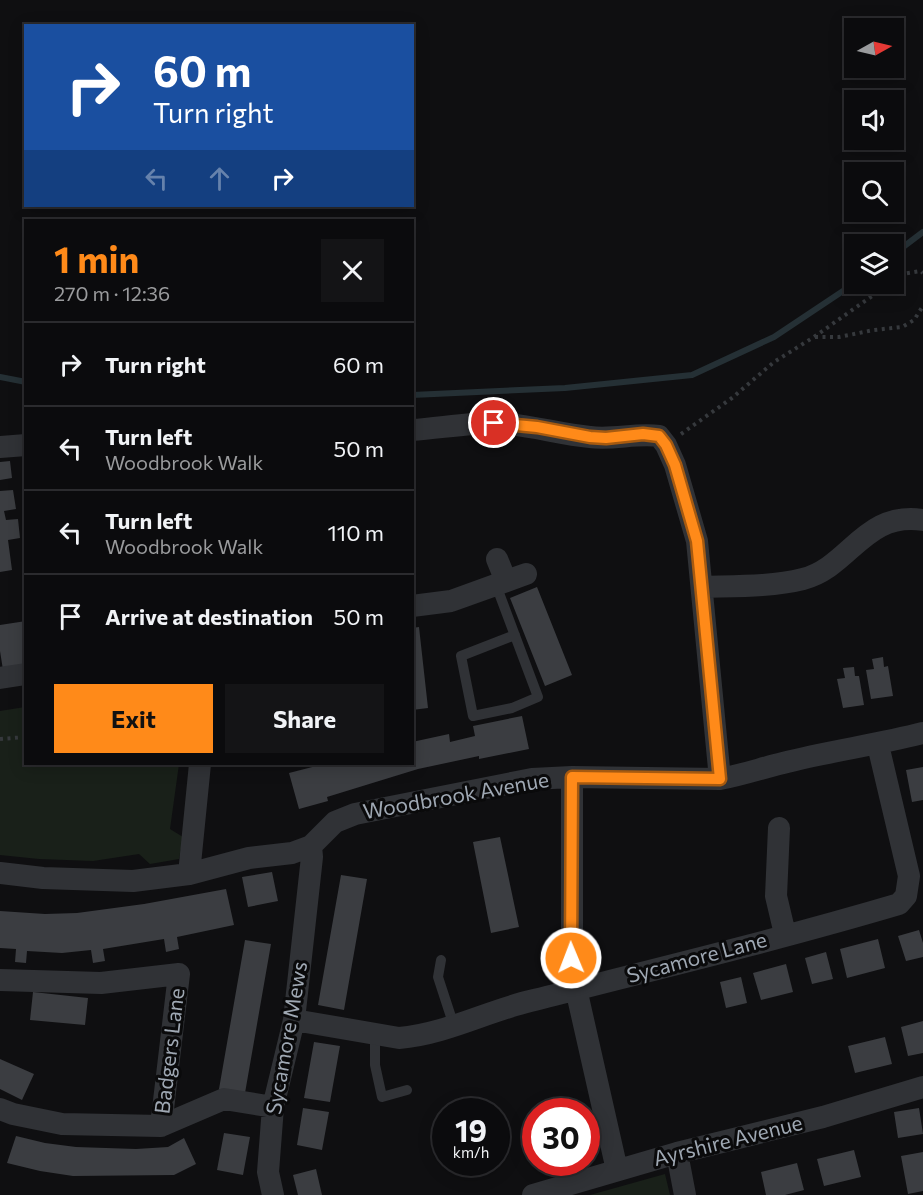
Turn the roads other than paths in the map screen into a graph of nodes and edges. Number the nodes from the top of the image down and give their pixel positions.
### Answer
1 (414, 430) edge
2 (24, 445) edge
3 (0, 447) edge
4 (923, 520) edge
5 (497, 559) dead end
6 (510, 580) junction
7 (702, 587) junction
8 (414, 606) edge
9 (515, 635) junction
10 (24, 674) edge
11 (0, 678) edge
12 (923, 734) edge
13 (878, 745) junction
14 (200, 765) edge
15 (572, 777) junction
16 (720, 779) junction
17 (778, 828) dead end
18 (311, 846) junction
19 (0, 873) edge
20 (189, 874) junction
21 (785, 934) junction
22 (441, 960) dead end
23 (0, 980) edge
24 (577, 990) junction
25 (294, 1020) junction
26 (454, 1027) junction
27 (375, 1034) junction
28 (923, 1087) edge
29 (407, 1090) dead end
30 (273, 1107) junction
31 (0, 1109) edge
32 (161, 1126) junction
33 (677, 1153) junction
34 (617, 1170) junction
35 (567, 1190) edge
36 (273, 1195) edge
37 (533, 1195) edge
38 (685, 1195) edge

1 - 7 street
2 - 3 street
4 - 7 street
5 - 6 street
6 - 8 street
6 - 9 lane
7 - 16 street
9 - 9 lane
10 - 11 street
12 - 13 street, Woodbrook Avenue
13 - 16 street, Woodbrook Avenue
13 - 21 street, Sycamore Lane
14 - 20 street
15 - 16 street, Woodbrook Avenue
15 - 18 street, Woodbrook Avenue
15 - 24 street
17 - 21 street, Sycamore Lane
18 - 20 street, Woodbrook Avenue
18 - 25 street, Sycamore Mews
19 - 20 street, Woodbrook Avenue
21 - 24 street, Sycamore Lane
22 - 26 lane
23 - 32 street, Badgers Lane
24 - 26 street, Sycamore Lane
24 - 34 street
25 - 27 street, Sycamore Lane
25 - 30 street, Sycamore Mews
26 - 27 street, Sycamore Lane
27 - 29 lane
28 - 33 street, Ayrshire Avenue
30 - 32 street, Badgers Lane
30 - 36 street, Sycamore Mews
31 - 32 street, Badgers Lane
33 - 34 street, Ayrshire Avenue
33 - 38 street
34 - 35 street, Ayrshire Avenue
35 - 37 street, Ayrshire Avenue

